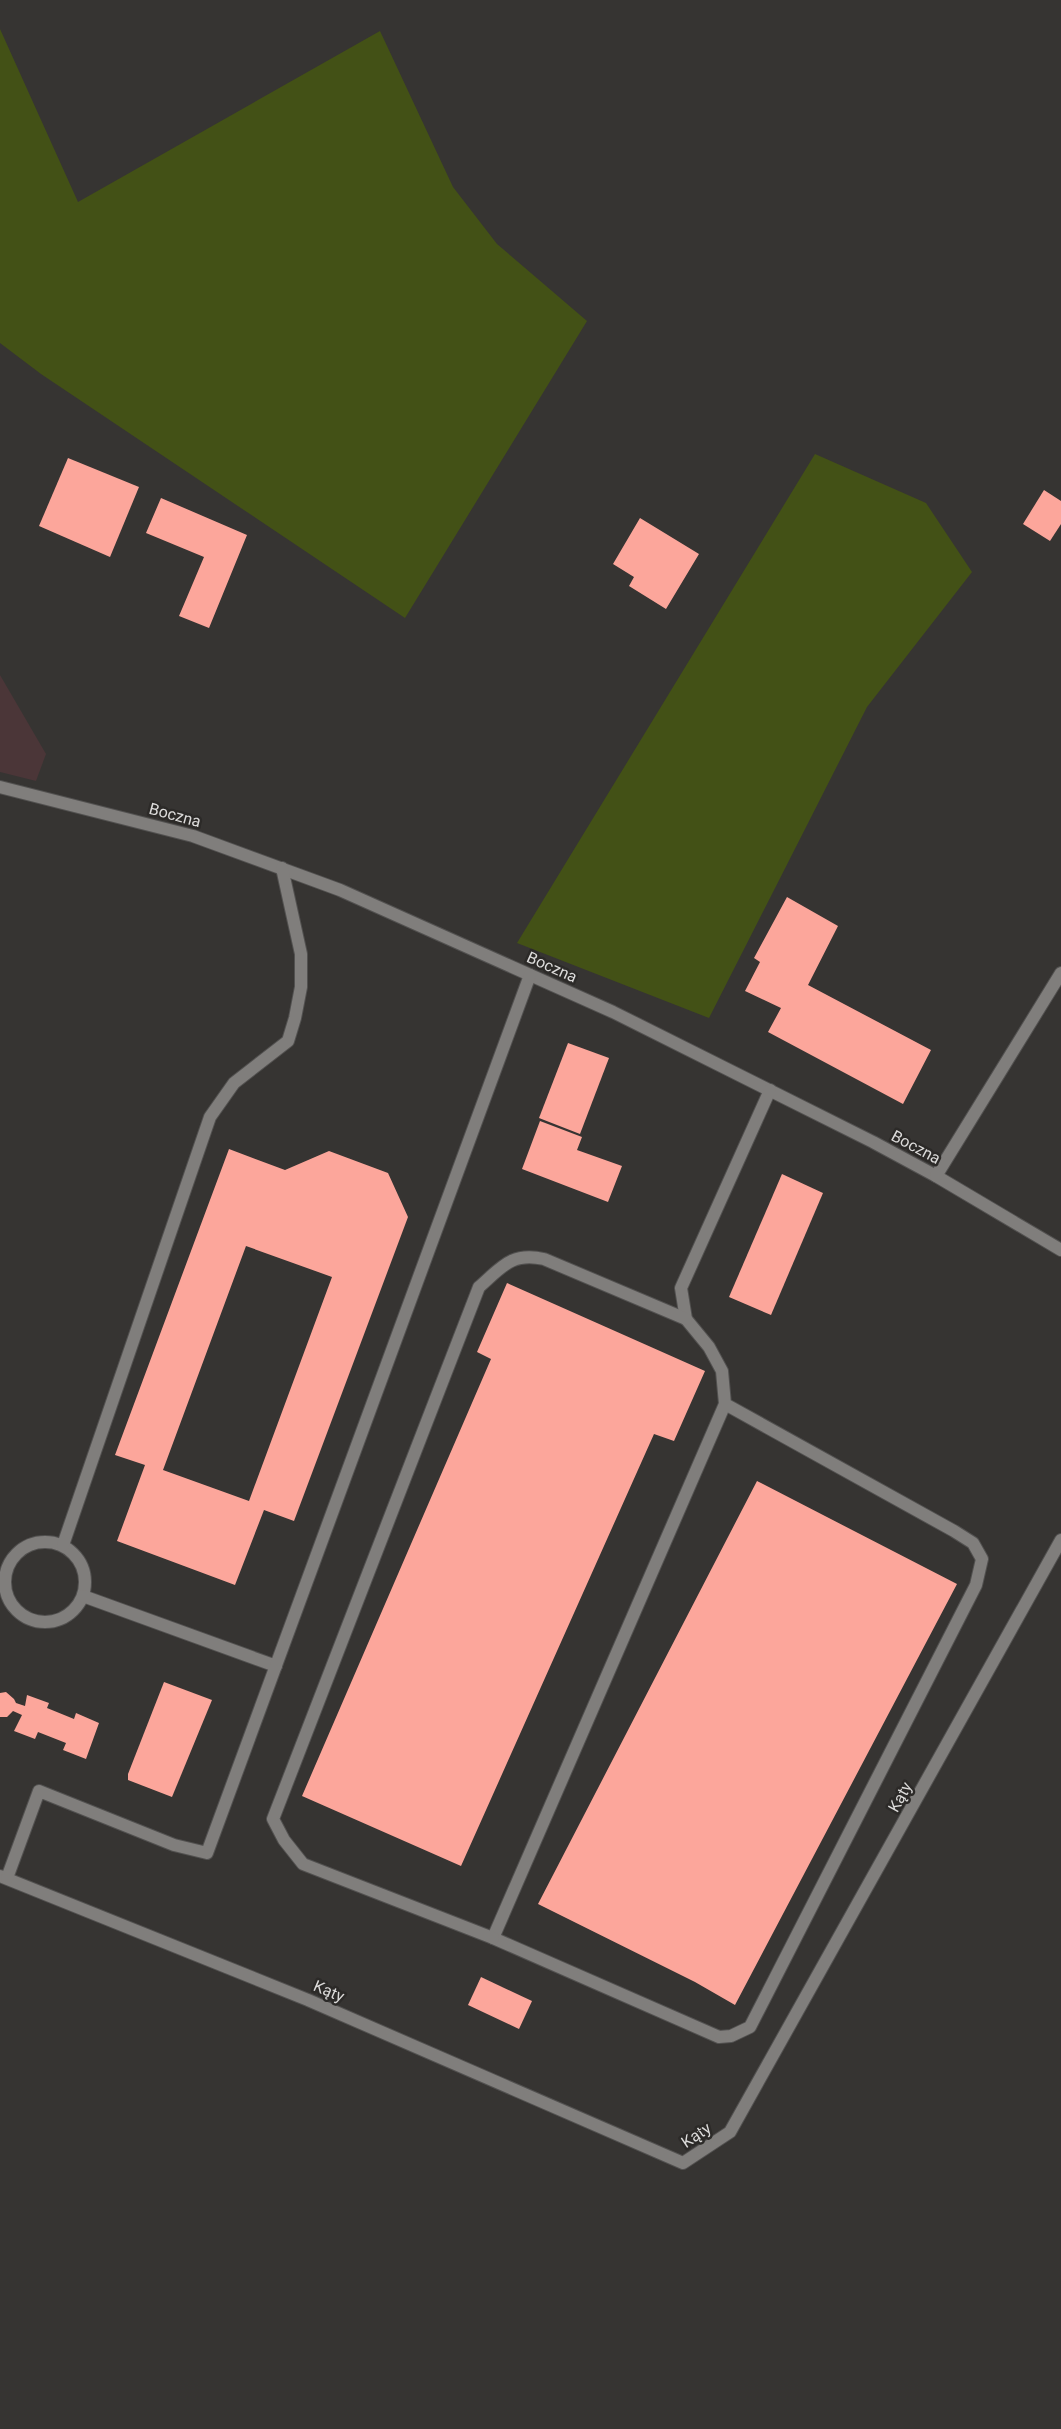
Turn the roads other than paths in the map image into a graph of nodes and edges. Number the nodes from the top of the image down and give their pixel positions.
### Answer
1 (0, 787) edge
2 (282, 868) junction
3 (1061, 973) edge
4 (530, 975) junction
5 (770, 1090) junction
6 (936, 1176) junction
7 (1061, 1250) edge
8 (686, 1319) junction
9 (724, 1404) junction
10 (1061, 1540) edge
11 (63, 1545) junction
12 (83, 1596) junction
13 (276, 1666) junction
14 (4, 1877) edge
15 (494, 1938) junction

1 - 2 street, Boczna
2 - 4 street, Boczna
2 - 11 street
3 - 6 street
4 - 5 street, Boczna
4 - 13 street
5 - 6 street, Boczna
5 - 8 street
6 - 7 street, Boczna
8 - 9 street
8 - 15 street
9 - 15 street
9 - 15 street
10 - 14 street, Kąty
11 - 12 street
11 - 12 street
12 - 13 street
13 - 14 street

